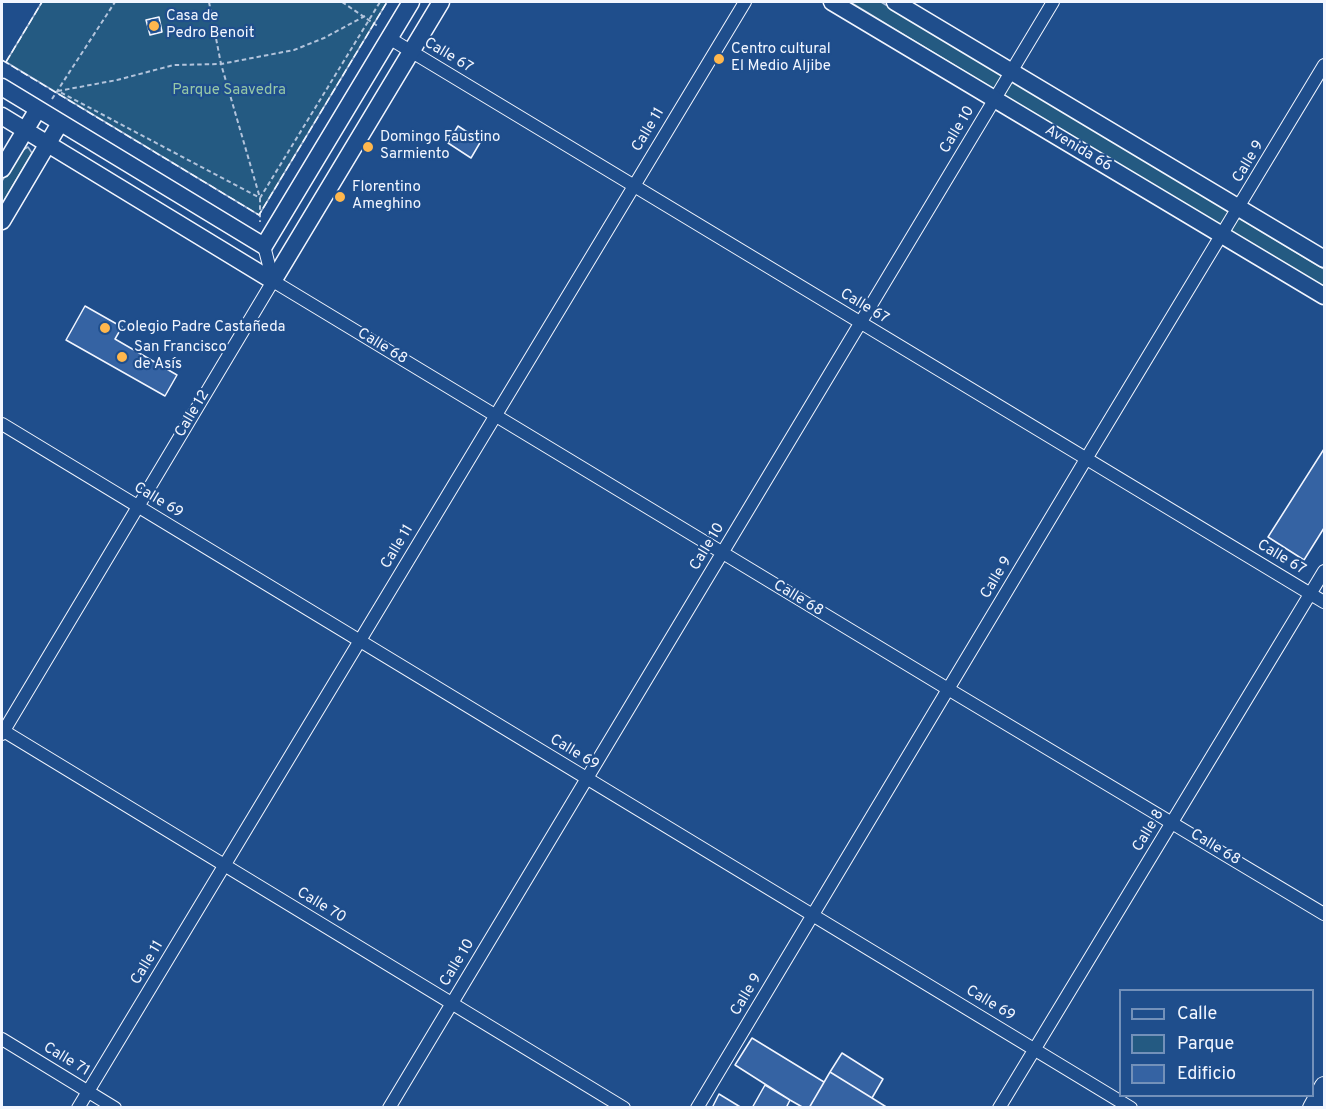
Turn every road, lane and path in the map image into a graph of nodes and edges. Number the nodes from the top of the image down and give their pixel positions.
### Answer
1 (115, 2) edge
2 (210, 2) edge
3 (342, 2) edge
4 (380, 2) edge
5 (411, 2) edge
6 (441, 2) edge
7 (745, 2) edge
8 (832, 2) edge
9 (895, 2) edge
10 (1053, 2) edge
11 (365, 16) junction
12 (370, 20) junction
13 (386, 35) junction
14 (411, 51) junction
15 (221, 64) junction
16 (1324, 65) edge
17 (1011, 70) junction
18 (2, 87) edge
19 (58, 91) junction
20 (52, 99) dead end
21 (994, 99) junction
22 (38, 109) junction
23 (2, 116) edge
24 (60, 123) junction
25 (25, 130) junction
26 (48, 144) junction
27 (2, 169) edge
28 (633, 185) junction
29 (260, 198) junction
30 (1239, 207) junction
31 (2, 221) edge
32 (260, 222) dead end
33 (1223, 235) junction
34 (264, 246) junction
35 (1324, 259) edge
36 (273, 281) junction
37 (1324, 296) edge
38 (860, 322) junction
39 (495, 415) junction
40 (2, 424) edge
41 (1086, 459) junction
42 (138, 506) junction
43 (722, 553) junction
44 (1324, 571) edge
45 (1324, 591) edge
46 (1311, 594) junction
47 (1324, 602) edge
48 (359, 640) junction
49 (948, 689) junction
50 (2, 732) edge
51 (587, 778) junction
52 (1172, 822) junction
53 (224, 866) junction
54 (1324, 914) edge
55 (813, 915) junction
56 (452, 1003) junction
57 (2, 1039) edge
58 (1034, 1049) junction
59 (1324, 1086) edge
60 (88, 1091) junction
61 (78, 1107) edge
62 (115, 1107) edge
63 (389, 1107) edge
64 (624, 1107) edge
65 (697, 1107) edge
66 (999, 1107) edge
67 (1131, 1107) edge
68 (1312, 1107) edge

1 - 19 path
2 - 15 path
3 - 11 path
4 - 12 path
5 - 13 main road
6 - 14 main road, Calle 12
7 - 28 street, Calle 11
8 - 21 main road, Avenida 66
9 - 17 main road
10 - 17 street, Calle 10
11 - 12 path
11 - 15 path
12 - 13 path
12 - 29 path
13 - 14 street, Calle 67
13 - 34 main road
14 - 28 street, Calle 67
14 - 36 main road, Calle 12
15 - 19 path
15 - 29 path
16 - 30 street, Calle 9
17 - 21 street, Calle 10
17 - 30 main road
18 - 22 main road
19 - 20 path
19 - 29 path
21 - 33 main road, Avenida 66
21 - 38 street, Calle 10
22 - 24 main road
22 - 25 main road
23 - 25 main road, Calle 68
24 - 26 main road
24 - 34 main road
25 - 26 main road, Calle 68
25 - 27 main road
26 - 31 main road
26 - 36 main road, Calle 68
28 - 38 street, Calle 67
28 - 39 street, Calle 11
29 - 32 path
30 - 33 street, Calle 9
30 - 35 main road
33 - 37 main road, Avenida 66
33 - 41 street, Calle 9
34 - 36 street
36 - 39 street, Calle 68
36 - 42 street, Calle 12
38 - 41 street, Calle 67
38 - 43 street, Calle 10
39 - 43 street, Calle 68
39 - 48 street, Calle 11
40 - 42 street, Calle 69
41 - 46 street, Calle 67
41 - 49 street, Calle 9
42 - 48 street, Calle 69
42 - 50 street, Calle 12
43 - 49 street, Calle 68
43 - 51 street, Calle 10
44 - 46 street, Calle 8
45 - 46 street
46 - 47 street, Calle 67
46 - 52 street, Calle 8
48 - 51 street, Calle 69
48 - 53 street, Calle 11
49 - 52 street, Calle 68
49 - 55 street, Calle 9
50 - 53 street, Calle 70
51 - 55 street, Calle 69
51 - 56 street, Calle 10
52 - 54 street, Calle 68
52 - 58 street, Calle 8
53 - 56 street, Calle 70
53 - 60 street, Calle 11
55 - 58 street, Calle 69
55 - 65 street, Calle 9
56 - 63 street, Calle 10
56 - 64 street, Calle 70
57 - 60 street, Calle 71
58 - 66 street, Calle 8
58 - 67 street, Calle 69
59 - 68 main road
60 - 61 street, Calle 11
60 - 62 street, Calle 71

